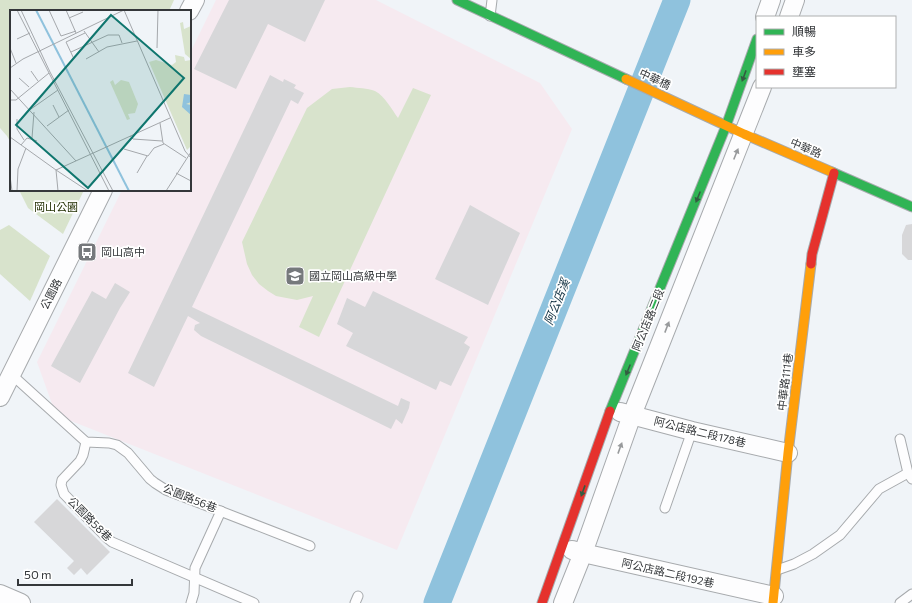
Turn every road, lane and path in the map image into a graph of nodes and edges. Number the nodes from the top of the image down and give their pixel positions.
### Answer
1 (195, 0) edge
2 (457, 0) edge
3 (492, 0) edge
4 (771, 0) edge
5 (795, 0) edge
6 (190, 10) edge
7 (490, 16) junction
8 (765, 16) edge
9 (789, 16) edge
10 (756, 42) edge
11 (762, 88) edge
12 (692, 110) joint
13 (726, 126) junction
14 (744, 134) junction
15 (834, 172) junction
16 (102, 191) edge
17 (912, 207) edge
18 (670, 266) junction
19 (688, 272) junction
20 (11, 374) junction
21 (0, 397) edge
22 (612, 410) junction
23 (632, 415) junction
24 (692, 431) junction
25 (900, 439) dead end
26 (86, 442) junction
27 (788, 453) junction
28 (910, 476) edge
29 (665, 508) dead end
30 (221, 511) junction
31 (310, 546) dead end
32 (563, 546) junction
33 (583, 553) junction
34 (777, 570) junction
35 (194, 578) junction
36 (0, 594) edge
37 (912, 594) edge
38 (774, 600) edge
39 (21, 603) edge
40 (192, 603) edge
41 (254, 603) edge
42 (542, 603) edge
43 (563, 603) edge
44 (900, 603) edge

1 - 6 street
2 - 7 street
3 - 7 lane
4 - 8 street
5 - 9 street
7 - 12 street, 中華橋
10 -> 13 street, 阿公店路二段
11 - 14 street, 阿公店路二段
12 - 13 street, 中華路
13 - 14 street, 中華路
13 -> 18 street, 阿公店路二段
14 - 15 street, 中華路
19 -> 14 street, 阿公店路二段
15 - 17 street, 中華路
15 - 27 street, 中華路111巷
16 - 20 street, 公園路
18 - 19 street
18 -> 22 street, 阿公店路二段
23 -> 19 street, 阿公店路二段
20 - 21 street, 公園路
20 - 26 lane
22 - 23 street, 阿公店路二段178巷
22 -> 32 street, 阿公店路二段
23 - 24 street, 阿公店路二段178巷
33 -> 23 street, 阿公店路二段
24 - 27 street, 阿公店路二段178巷
24 - 29 lane
25 - 28 lane
26 - 30 lane, 公園路56巷
26 - 35 lane, 公園路58巷
27 - 34 street, 中華路111巷
28 - 34 lane
30 - 31 lane, 公園路56巷
30 - 35 lane
32 - 33 street, 阿公店路二段192巷
32 - 42 street, 阿公店路二段
33 - 38 street, 阿公店路二段192巷
33 - 43 street, 阿公店路二段
34 - 38 street, 中華路111巷
35 - 40 lane
35 - 41 lane
36 - 39 street
37 - 44 lane

